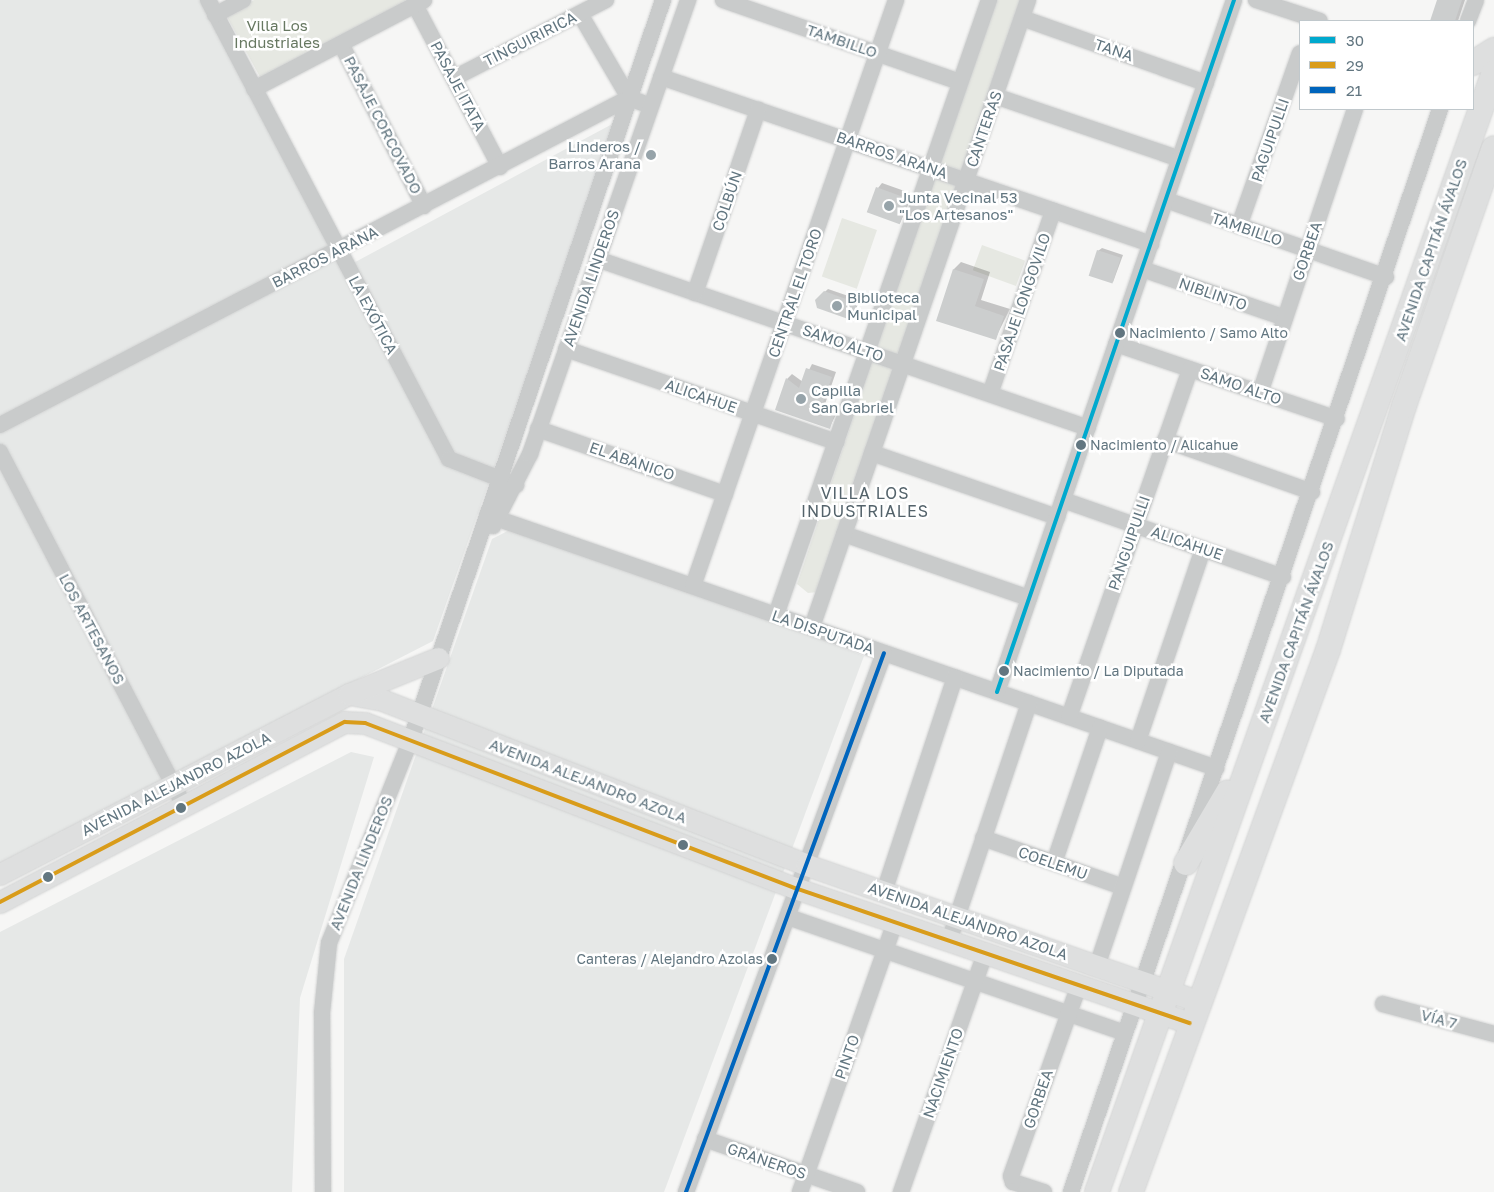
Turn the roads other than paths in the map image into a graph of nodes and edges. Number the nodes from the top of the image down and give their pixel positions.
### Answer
1 (243, 0) edge
2 (606, 0) edge
3 (662, 0) edge
4 (688, 0) edge
5 (723, 0) edge
6 (896, 0) edge
7 (989, 0) edge
8 (1028, 0) edge
9 (1234, 0) edge
10 (1256, 0) edge
11 (1476, 0) edge
12 (420, 2) edge
13 (1290, 5) edge
14 (212, 7) edge
15 (580, 14) junction
16 (1022, 18) junction
17 (1315, 20) edge
18 (1468, 20) edge
19 (341, 44) junction
20 (1494, 50) edge
21 (878, 54) junction
22 (1299, 56) edge
23 (1474, 61) edge
24 (1488, 76) edge
25 (661, 77) junction
26 (454, 78) junction
27 (960, 82) junction
28 (1206, 83) junction
29 (254, 89) junction
30 (995, 96) junction
31 (629, 98) junction
32 (651, 106) junction
33 (758, 110) junction
34 (1355, 110) edge
35 (1440, 110) edge
36 (848, 140) junction
37 (1494, 148) edge
38 (1180, 159) junction
39 (500, 167) junction
40 (930, 168) junction
41 (966, 181) junction
42 (1166, 200) junction
43 (424, 206) junction
44 (1054, 211) junction
45 (1239, 226) junction
46 (1151, 244) junction
47 (338, 250) junction
48 (1308, 250) junction
49 (598, 259) junction
50 (1142, 270) junction
51 (1386, 277) junction
52 (695, 293) junction
53 (1285, 318) junction
54 (784, 323) junction
55 (1116, 344) junction
56 (566, 349) junction
57 (867, 352) junction
58 (903, 364) junction
59 (1190, 369) junction
60 (1260, 393) junction
61 (990, 394) junction
62 (753, 414) junction
63 (1337, 419) junction
64 (0, 425) edge
65 (1088, 428) junction
66 (538, 429) junction
67 (1165, 440) junction
68 (836, 442) junction
69 (0, 452) edge
70 (872, 453) junction
71 (499, 478) junction
72 (516, 485) junction
73 (1312, 492) junction
74 (725, 494) junction
75 (1063, 500) junction
76 (493, 517) junction
77 (1057, 517) junction
78 (1135, 525) junction
79 (844, 534) junction
80 (1203, 549) junction
81 (1282, 577) junction
82 (693, 586) junction
83 (1029, 598) junction
84 (776, 615) junction
85 (812, 627) junction
86 (884, 653) junction
87 (438, 658) junction
88 (955, 677) junction
89 (997, 692) junction
90 (350, 694) junction
91 (1029, 703) junction
92 (419, 715) junction
93 (1069, 717) junction
94 (1100, 728) junction
95 (410, 739) junction
96 (1258, 740) junction
97 (1138, 741) junction
98 (1169, 752) junction
99 (1216, 768) junction
100 (174, 786) junction
101 (184, 806) junction
102 (983, 838) junction
103 (1054, 863) junction
104 (1186, 863) junction
105 (807, 865) junction
106 (0, 874) edge
107 (1123, 887) junction
108 (798, 889) junction
109 (884, 892) junction
110 (0, 902) edge
111 (788, 917) junction
112 (956, 917) junction
113 (895, 922) junction
114 (949, 941) junction
115 (885, 950) junction
116 (985, 953) junction
117 (1097, 966) junction
118 (975, 982) junction
119 (1143, 982) junction
120 (1079, 986) junction
121 (1167, 990) junction
122 (1198, 1001) junction
123 (1383, 1004) dead end
124 (1135, 1005) junction
125 (1159, 1013) junction
126 (1068, 1014) junction
127 (1190, 1023) junction
128 (1125, 1033) junction
129 (1494, 1034) edge
130 (705, 1139) junction
131 (806, 1174) junction
132 (323, 1192) edge
133 (686, 1192) edge
134 (800, 1192) edge
135 (857, 1192) edge
136 (901, 1192) edge
137 (1044, 1192) edge
138 (1071, 1192) edge
139 (1097, 1192) edge
140 (1131, 1192) edge

1 - 14 street
2 - 15 street, TINGUIRIRICA
3 - 31 street, AVENIDA LINDEROS
4 - 25 street, AVENIDA LINDEROS
5 - 21 street, TAMBILLO
6 - 21 street, CENTRAL EL TORO
7 - 27 street
8 - 16 street, CANTERAS
9 - 28 street
10 - 13 street
11 - 18 street
12 - 19 street
12 - 26 street, PASAJE ITATA
13 - 17 street
14 - 29 street, LA EXÓTICA
15 - 26 street, TINGUIRIRICA
15 - 31 street
16 - 28 street, TANA
16 - 30 street, CANTERAS
19 - 29 street
19 - 43 street, PASAJE CORCOVADO
20 - 23 highway
21 - 27 street, TAMBILLO
21 - 36 street, CENTRAL EL TORO
22 - 45 street, PAGUIPULLI
24 - 96 highway, AVENIDA CAPITÁN ÁVALOS
25 - 32 street, AVENIDA LINDEROS
25 - 33 street, BARROS ARANA
26 - 39 street, PASAJE ITATA
27 - 40 street
28 - 38 street
29 - 47 street, LA EXÓTICA
30 - 38 street
30 - 41 street, CANTERAS
31 - 32 street
31 - 39 street, BARROS ARANA
31 - 71 street, AVENIDA LINDEROS
32 - 49 street, AVENIDA LINDEROS
33 - 36 street, BARROS ARANA
33 - 52 street, COLBÚN
34 - 48 street, GORBEA
35 - 51 street, AVENIDA CAPITÁN ÁVALOS
36 - 40 street, BARROS ARANA
36 - 54 street, CENTRAL EL TORO
37 - 122 highway, AVENIDA CAPITÁN ÁVALOS
38 - 42 street
39 - 43 street, BARROS ARANA
40 - 41 street, BARROS ARANA
40 - 57 street
41 - 44 street, BARROS ARANA
41 - 58 street, CANTERAS
42 - 45 street, TAMBILLO
42 - 46 street
43 - 47 street, BARROS ARANA
44 - 46 street, BARROS ARANA
44 - 61 street, PASAJE LONGOVILO
45 - 48 street, TAMBILLO
46 - 50 street
47 - 64 street, BARROS ARANA
47 - 71 street, LA EXÓTICA
48 - 51 street, TAMBILLO
48 - 53 street, GORBEA
49 - 52 street, SAMO ALTO
49 - 56 street, AVENIDA LINDEROS
50 - 53 street, NIBLINTO
50 - 55 street
51 - 63 street, AVENIDA CAPITÁN ÁVALOS
52 - 54 street, SAMO ALTO
53 - 60 street, GORBEA
54 - 57 street, SAMO ALTO
54 - 62 street, CENTRAL EL TORO
55 - 59 street, SAMO ALTO
55 - 65 street
56 - 62 street, ALICAHUE
56 - 66 street, AVENIDA LINDEROS
57 - 58 street, SAMO ALTO
57 - 68 street
58 - 61 street, SAMO ALTO
58 - 70 street, CANTERAS
59 - 60 street, SAMO ALTO
59 - 67 street, PANGUIPULLI
60 - 63 street, SAMO ALTO
61 - 65 street, SAMO ALTO
62 - 68 street, ALICAHUE
62 - 74 street, CENTRAL EL TORO
63 - 73 street, AVENIDA CAPITÁN ÁVALOS
65 - 75 street
66 - 72 street, AVENIDA LINDEROS
66 - 74 street, EL ABANICO
67 - 73 street
67 - 78 street, PANGUIPULLI
68 - 84 street
69 - 100 street, LOS ARTESANOS
70 - 77 street
70 - 79 street, CANTERAS
71 - 72 street, LA EXÓTICA
71 - 76 street, AVENIDA LINDEROS
72 - 76 street, AVENIDA LINDEROS
73 - 81 street, AVENIDA CAPITÁN ÁVALOS
74 - 82 street, CENTRAL EL TORO
75 - 77 street
75 - 78 street, ALICAHUE
76 - 82 street, LA DISPUTADA
76 - 87 street, AVENIDA LINDEROS
77 - 83 street
78 - 80 street, ALICAHUE
78 - 93 street, PANGUIPULLI
79 - 83 street
79 - 85 street, CANTERAS
80 - 81 street, ALICAHUE
80 - 97 street
81 - 99 street, AVENIDA CAPITÁN ÁVALOS
82 - 84 street, LA DISPUTADA
83 - 89 street
84 - 85 street, LA DISPUTADA
85 - 86 street, LA DISPUTADA
86 - 88 street, LA DISPUTADA
86 - 105 street
87 - 90 main road
87 - 92 street, AVENIDA LINDEROS
88 - 89 street, LA DISPUTADA
88 - 109 street
89 - 91 street, LA DISPUTADA
90 - 92 main road, AVENIDA ALEJANDRO AZOLA
90 - 100 main road, AVENIDA ALEJANDRO AZOLA
91 - 93 street, LA DISPUTADA
91 - 102 street
92 - 95 street, AVENIDA LINDEROS
92 - 105 main road, AVENIDA ALEJANDRO AZOLA
93 - 94 street, LA DISPUTADA
94 - 97 street, LA DISPUTADA
94 - 103 street
95 - 101 main road, AVENIDA ALEJANDRO AZOLA
95 - 108 main road, AVENIDA ALEJANDRO AZOLA
95 - 132 street, AVENIDA LINDEROS
96 - 104 highway
96 - 121 highway, AVENIDA CAPITÁN ÁVALOS
97 - 98 street, LA DISPUTADA
98 - 99 street, LA DISPUTADA
98 - 107 street
99 - 104 street, AVENIDA CAPITÁN ÁVALOS
100 - 101 street, LOS ARTESANOS
100 - 106 main road, AVENIDA ALEJANDRO AZOLA
101 - 110 main road, AVENIDA ALEJANDRO AZOLA
102 - 103 street, COELEMU
102 - 112 street
103 - 107 street, COELEMU
104 - 119 street, AVENIDA CAPITÁN ÁVALOS
105 - 108 street
105 - 109 main road, AVENIDA ALEJANDRO AZOLA
107 - 117 street
108 - 111 street
108 - 113 main road, AVENIDA ALEJANDRO AZOLA
109 - 112 main road, AVENIDA ALEJANDRO AZOLA
111 - 115 street
111 - 130 street
112 - 114 street
112 - 117 main road, AVENIDA ALEJANDRO AZOLA
113 - 114 main road, AVENIDA ALEJANDRO AZOLA
113 - 115 street, PINTO
114 - 116 main road, AVENIDA ALEJANDRO AZOLA
115 - 118 street
115 - 131 street, PINTO
116 - 118 street, NACIMIENTO
116 - 120 main road, AVENIDA ALEJANDRO AZOLA
117 - 119 main road, AVENIDA ALEJANDRO AZOLA
118 - 126 street
118 - 136 street, NACIMIENTO
119 - 121 main road, AVENIDA ALEJANDRO AZOLA
119 - 124 street, AVENIDA CAPITÁN ÁVALOS
120 - 124 main road, AVENIDA ALEJANDRO AZOLA
120 - 126 street, GORBEA
121 - 122 main road, AVENIDA ALEJANDRO AZOLA
121 - 125 highway, AVENIDA CAPITÁN ÁVALOS
122 - 127 highway, AVENIDA CAPITÁN ÁVALOS
123 - 129 street, VÍA 7
124 - 125 main road, AVENIDA ALEJANDRO AZOLA
124 - 128 street, AVENIDA CAPITÁN ÁVALOS
125 - 127 main road, AVENIDA ALEJANDRO AZOLA
125 - 139 highway, AVENIDA CAPITÁN ÁVALOS
126 - 128 street
126 - 137 street, GORBEA
127 - 140 highway, AVENIDA CAPITÁN ÁVALOS
128 - 138 street, AVENIDA CAPITÁN ÁVALOS
130 - 131 street, GRANEROS
130 - 133 street
131 - 134 street, PINTO
131 - 135 street, GRANEROS

